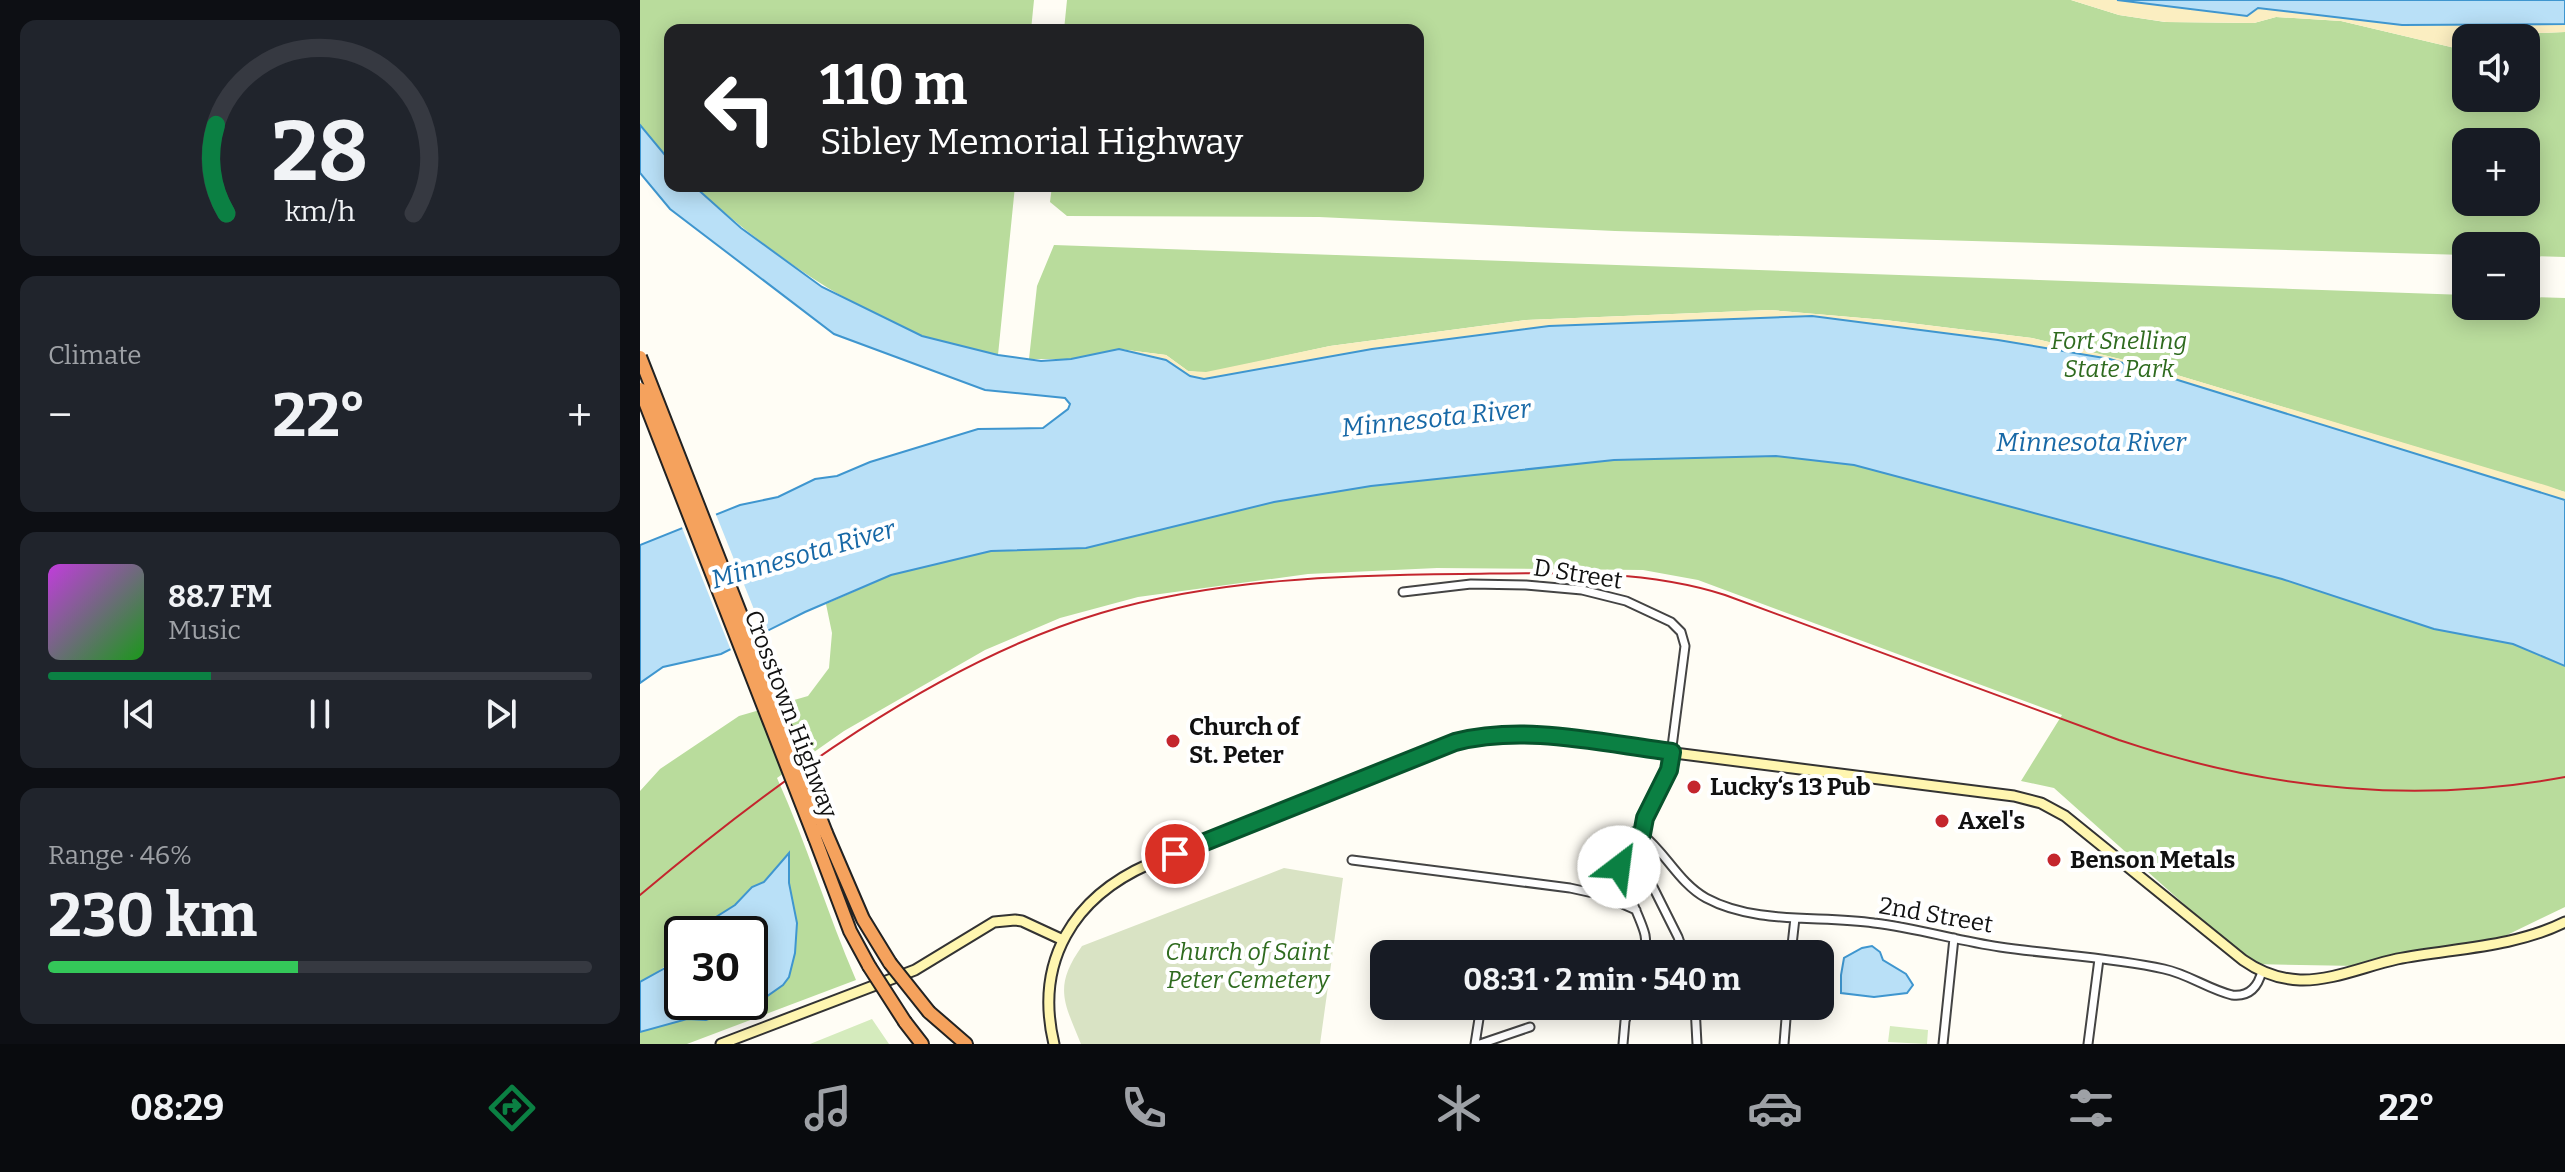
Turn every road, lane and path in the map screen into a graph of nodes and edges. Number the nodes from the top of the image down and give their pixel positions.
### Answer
1 (640, 357) edge
2 (640, 389) edge
3 (1403, 592) dead end
4 (1672, 752) junction
5 (1642, 834) junction
6 (821, 836) junction
7 (1352, 860) dead end
8 (1636, 910) junction
9 (1795, 918) junction
10 (2565, 922) edge
11 (1954, 938) junction
12 (1063, 940) junction
13 (1645, 940) edge
14 (1679, 940) edge
15 (1793, 940) edge
16 (2099, 959) junction
17 (2262, 971) junction
18 (1480, 1020) edge
19 (1625, 1020) edge
20 (1696, 1020) edge
21 (1786, 1020) edge
22 (1530, 1027) dead end
23 (965, 1043) edge
24 (721, 1044) edge
25 (922, 1044) edge
26 (1054, 1044) edge
27 (1478, 1044) edge
28 (1623, 1044) edge
29 (1697, 1044) edge
30 (1784, 1044) edge
31 (1943, 1044) edge
32 (2088, 1044) edge

1 - 6 highway, bridge
2 - 6 highway, Crosstown Highway, bridge
3 - 4 street, D Street
4 - 5 street, D Street
4 - 12 main road
4 - 17 main road
5 - 8 street, D Street
5 - 9 street, 2nd Street
5 - 14 street
6 - 23 highway, Crosstown Highway, bridge
6 - 25 highway, Crosstown Highway, bridge
7 - 8 street
8 - 13 street, D Street
9 - 11 street, 2nd Street
9 - 15 street
10 - 17 main road
11 - 16 street, 2nd Street
11 - 31 street
12 - 24 main road
12 - 26 main road
16 - 17 street, 2nd Street
16 - 32 street
18 - 27 street
19 - 28 street
20 - 29 street
21 - 30 street
22 - 27 street

